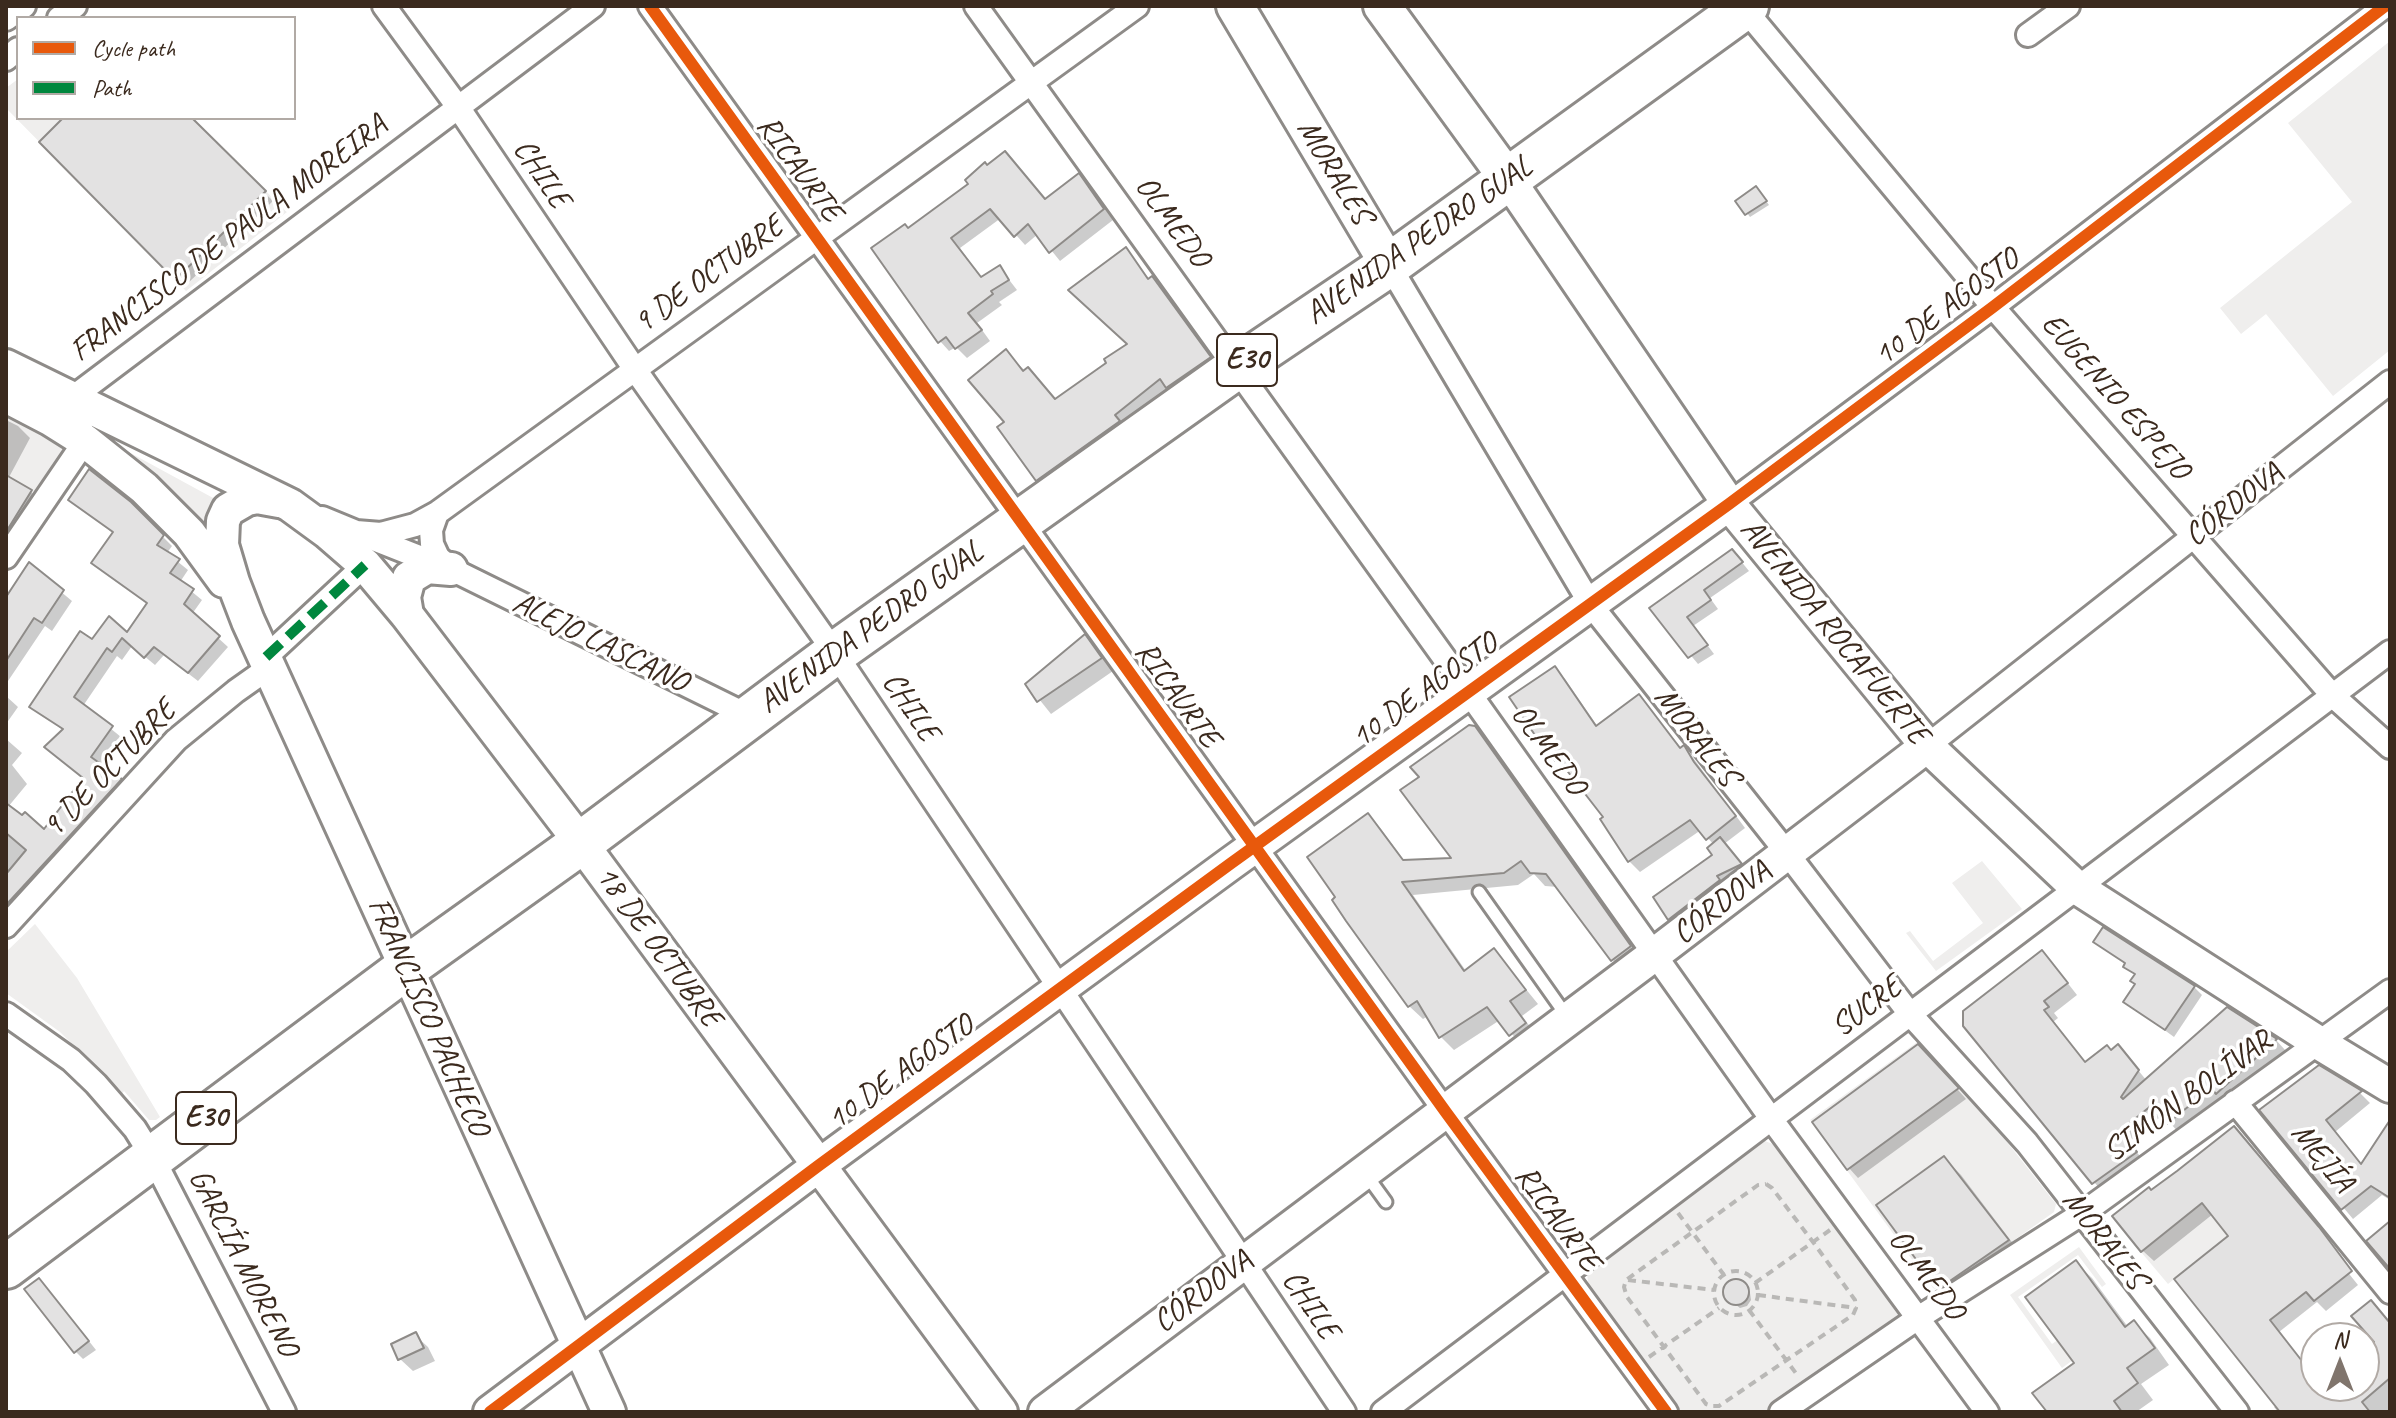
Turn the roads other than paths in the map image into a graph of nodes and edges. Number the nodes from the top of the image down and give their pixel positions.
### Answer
1 (24, 6) edge
2 (384, 6) edge
3 (593, 6) edge
4 (650, 6) edge
5 (976, 6) edge
6 (1137, 6) edge
7 (1235, 6) edge
8 (1382, 6) edge
9 (2068, 6) edge
10 (2385, 6) edge
11 (1744, 7) edge
12 (6, 19) edge
13 (2028, 35) dead end
14 (1032, 82) junction
15 (458, 107) junction
16 (1508, 179) junction
17 (816, 237) junction
18 (1389, 265) junction
19 (1993, 307) junction
20 (6, 366) edge
21 (634, 368) junction
22 (1236, 368) junction
23 (2390, 382) edge
24 (6, 396) edge
25 (61, 408) junction
26 (85, 441) junction
27 (1729, 504) junction
28 (290, 505) junction
29 (437, 513) junction
30 (1020, 521) junction
31 (356, 532) junction
32 (2195, 536) junction
33 (6, 557) edge
34 (365, 565) junction
35 (451, 569) junction
36 (1591, 605) junction
37 (407, 615) junction
38 (248, 621) junction
39 (2390, 652) edge
40 (835, 653) junction
41 (268, 662) junction
42 (1467, 692) junction
43 (2332, 695) junction
44 (749, 716) junction
45 (1927, 746) junction
46 (2390, 747) edge
47 (581, 843) junction
48 (1254, 846) junction
49 (1787, 853) junction
50 (2076, 887) junction
51 (1479, 892) dead end
52 (6, 926) edge
53 (1655, 954) junction
54 (406, 968) junction
55 (1061, 988) junction
56 (2390, 991) edge
57 (6, 1014) edge
58 (1910, 1014) junction
59 (1568, 1019) junction
60 (2319, 1043) junction
61 (2390, 1086) edge
62 (2235, 1102) junction
63 (1445, 1111) junction
64 (1772, 1120) junction
65 (153, 1158) junction
66 (818, 1166) junction
67 (1365, 1173) junction
68 (1386, 1202) dead end
69 (2083, 1213) junction
70 (1243, 1261) junction
71 (6, 1267) edge
72 (1565, 1274) junction
73 (2390, 1292) edge
74 (1918, 1318) junction
75 (578, 1348) junction
76 (284, 1412) edge
77 (490, 1412) edge
78 (609, 1412) edge
79 (1001, 1412) edge
80 (1045, 1412) edge
81 (1344, 1412) edge
82 (1383, 1412) edge
83 (1666, 1412) edge
84 (1781, 1412) edge
85 (1987, 1412) edge
86 (2237, 1412) edge

1 - 12 street
2 - 15 street, CHILE
3 - 15 street, FRANCISCO DE PAULA MOREIRA
4 - 17 street, RICAURTE
5 - 14 street, OLMEDO
6 - 14 street, 9 DE OCTUBRE
7 - 18 main road, MORALES
8 - 16 main road, AVENIDA ROCAFUERTE
9 - 13 street
10 - 19 street, 10 DE AGOSTO
11 - 16 highway, AVENIDA PEDRO GUAL / E30
11 - 19 street, EUGENIO ESPEJO
14 - 17 street, 9 DE OCTUBRE
14 - 22 street, OLMEDO
15 - 21 street, CHILE
15 - 25 street, FRANCISCO DE PAULA MOREIRA
16 - 18 highway, AVENIDA PEDRO GUAL / E30
16 - 27 street, AVENIDA ROCAFUERTE
17 - 21 street, 9 DE OCTUBRE
17 - 30 street, RICAURTE
18 - 22 highway, AVENIDA PEDRO GUAL / E30
18 - 36 street, MORALES
19 - 27 street, 10 DE AGOSTO
19 - 32 street, EUGENIO ESPEJO
20 - 25 street
21 - 29 street, 9 DE OCTUBRE
21 - 40 street, CHILE
22 - 30 highway, AVENIDA PEDRO GUAL / E30
22 - 42 street, OLMEDO
23 - 32 street, CÓRDOVA
24 - 25 street
25 - 26 street
25 - 28 street, ALEJO LASCANO
26 - 33 street
26 - 38 street
27 - 36 street, 10 DE AGOSTO
27 - 45 street, AVENIDA ROCAFUERTE
28 - 31 street, ALEJO LASCANO
28 - 34 street, 18 DE OCTUBRE
28 - 38 street
29 - 31 street, ALEJO LASCANO
29 - 35 street
30 - 40 highway, AVENIDA PEDRO GUAL / E30
30 - 48 street, RICAURTE
31 - 35 street, ALEJO LASCANO
32 - 43 street, EUGENIO ESPEJO
32 - 45 street, CÓRDOVA
34 - 37 street, 18 DE OCTUBRE
34 - 41 street, 9 DE OCTUBRE
35 - 37 street
35 - 44 street, ALEJO LASCANO
36 - 42 street, 10 DE AGOSTO
36 - 49 street, MORALES
37 - 47 street, 18 DE OCTUBRE
38 - 41 street, FRANCISCO PACHECO
39 - 43 street, SUCRE
40 - 44 highway, AVENIDA PEDRO GUAL / E30
40 - 55 street, CHILE
41 - 52 street, 9 DE OCTUBRE
41 - 54 street, FRANCISCO PACHECO
42 - 48 street, 10 DE AGOSTO
42 - 53 street, OLMEDO
43 - 46 street, EUGENIO ESPEJO
43 - 50 street, SUCRE
44 - 47 highway, AVENIDA PEDRO GUAL / E30
45 - 49 street, CÓRDOVA
45 - 50 street, AVENIDA ROCAFUERTE
47 - 54 highway, AVENIDA PEDRO GUAL / E30
47 - 66 street, 18 DE OCTUBRE
48 - 55 street, 10 DE AGOSTO
48 - 63 street, RICAURTE
49 - 53 street, CÓRDOVA
49 - 58 street, MORALES
50 - 58 street, SUCRE
50 - 60 street, AVENIDA ROCAFUERTE
51 - 59 lane
53 - 59 street, CÓRDOVA
53 - 64 street, OLMEDO
54 - 65 highway, AVENIDA PEDRO GUAL / E30
54 - 75 street, FRANCISCO PACHECO
55 - 66 street, 10 DE AGOSTO
55 - 70 street, CHILE
56 - 60 street, SIMÓN BOLÍVAR
57 - 65 street, GARCÍA MORENO
58 - 64 street, SUCRE
58 - 69 street, MORALES
59 - 63 street, CÓRDOVA
60 - 61 street, AVENIDA ROCAFUERTE
60 - 62 street, SIMÓN BOLÍVAR
62 - 69 street, SIMÓN BOLÍVAR
62 - 73 street, MEJÍA
63 - 67 street, CÓRDOVA
63 - 72 street, RICAURTE
64 - 72 street, SUCRE
64 - 74 street, OLMEDO
65 - 71 highway, AVENIDA PEDRO GUAL / E30
65 - 76 street, GARCÍA MORENO
66 - 75 street, 10 DE AGOSTO
66 - 79 street, 18 DE OCTUBRE
67 - 68 lane
67 - 70 street, CÓRDOVA
69 - 74 street, SIMÓN BOLÍVAR
69 - 86 street, MORALES
70 - 80 street, CÓRDOVA
70 - 81 street, CHILE
72 - 82 street, SUCRE
72 - 83 street, RICAURTE
74 - 84 street, SIMÓN BOLÍVAR
74 - 85 street, OLMEDO
75 - 77 street, 10 DE AGOSTO
75 - 78 street, FRANCISCO PACHECO

